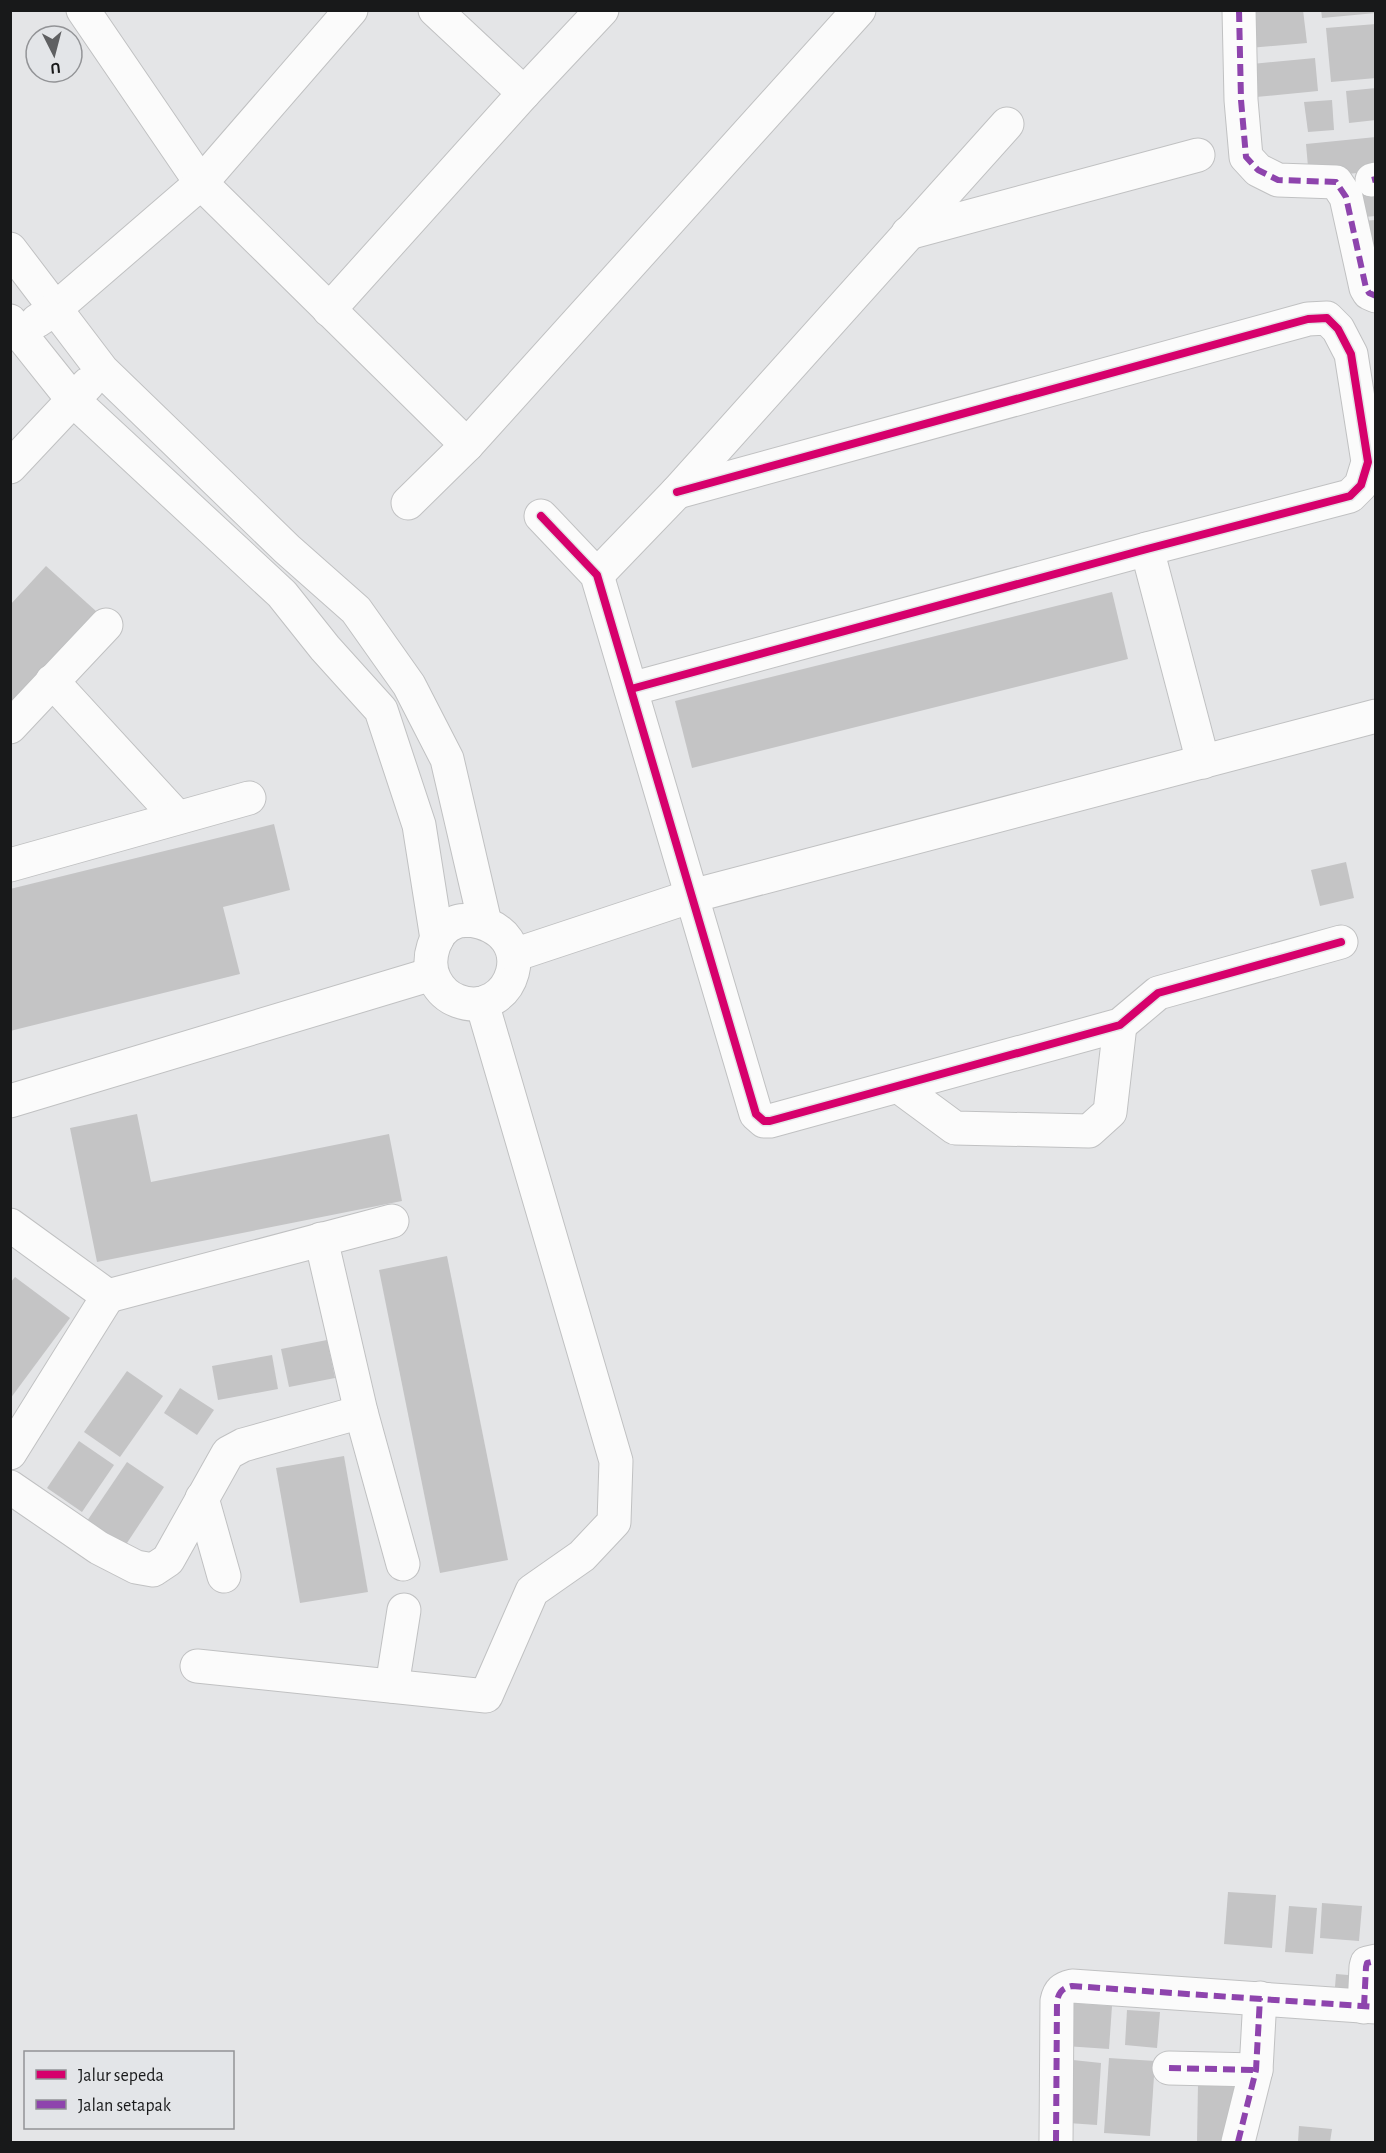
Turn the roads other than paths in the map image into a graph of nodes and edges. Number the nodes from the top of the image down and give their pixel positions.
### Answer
1 (351, 10) edge
2 (435, 10) edge
3 (602, 10) edge
4 (859, 10) edge
5 (1239, 10) edge
6 (97, 15) edge
7 (524, 93) junction
8 (1007, 124) dead end
9 (1198, 155) dead end
10 (201, 183) junction
11 (908, 233) junction
12 (10, 249) edge
13 (1376, 296) edge
14 (55, 309) junction
15 (329, 310) junction
16 (16, 327) edge
17 (102, 370) junction
18 (73, 400) junction
19 (466, 445) junction
20 (10, 467) edge
21 (677, 492) junction
22 (408, 503) dead end
23 (541, 516) dead end
24 (1147, 549) junction
25 (597, 575) junction
26 (106, 625) dead end
27 (378, 643) junction
28 (346, 671) junction
29 (52, 681) junction
30 (631, 689) junction
31 (1376, 716) edge
32 (10, 727) edge
33 (1203, 762) junction
34 (249, 798) dead end
35 (177, 817) junction
36 (10, 865) edge
37 (692, 896) junction
38 (485, 922) junction
39 (437, 939) junction
40 (1341, 942) dead end
41 (514, 956) junction
42 (432, 974) junction
43 (482, 1003) junction
44 (1120, 1024) junction
45 (898, 1086) junction
46 (10, 1101) edge
47 (392, 1221) dead end
48 (10, 1225) edge
49 (321, 1239) junction
50 (108, 1296) junction
51 (361, 1412) junction
52 (10, 1453) edge
53 (10, 1487) edge
54 (202, 1498) junction
55 (403, 1564) dead end
56 (224, 1576) dead end
57 (404, 1610) dead end
58 (197, 1666) dead end
59 (392, 1686) junction
60 (1376, 1961) edge
61 (1260, 1998) junction
62 (1370, 2007) edge
63 (1169, 2068) dead end
64 (1256, 2070) junction
65 (1056, 2142) edge
66 (1238, 2142) edge

1 - 10 street
2 - 7 street
3 - 7 street
4 - 19 street
5 - 13 street
6 - 10 street
7 - 15 street
8 - 11 street
9 - 11 street
10 - 14 street
10 - 15 street
11 - 21 street
12 - 14 street
14 - 16 street
14 - 17 street
15 - 19 street
16 - 18 street
17 - 18 street
17 - 27 street
18 - 20 street
18 - 28 street
19 - 22 street
21 - 24 street
21 - 25 street
23 - 25 street
24 - 30 street
24 - 33 street
25 - 30 street
26 - 29 street
27 - 28 street
27 - 38 street
28 - 39 street
29 - 32 street
29 - 35 street
30 - 37 street
31 - 33 street
33 - 37 street
34 - 35 street
35 - 36 street
37 - 41 street
37 - 45 street
38 - 39 street
38 - 41 street
39 - 42 street
40 - 44 street
41 - 43 street
42 - 43 street
42 - 46 street
43 - 59 street
44 - 45 street
44 - 45 street
47 - 49 street
48 - 50 street
49 - 50 street
49 - 51 street
50 - 52 street
51 - 54 street
51 - 55 street
53 - 54 street
54 - 56 street
57 - 59 street
58 - 59 street
60 - 62 street
61 - 62 street
61 - 64 street
61 - 65 street
63 - 64 street
64 - 66 street

